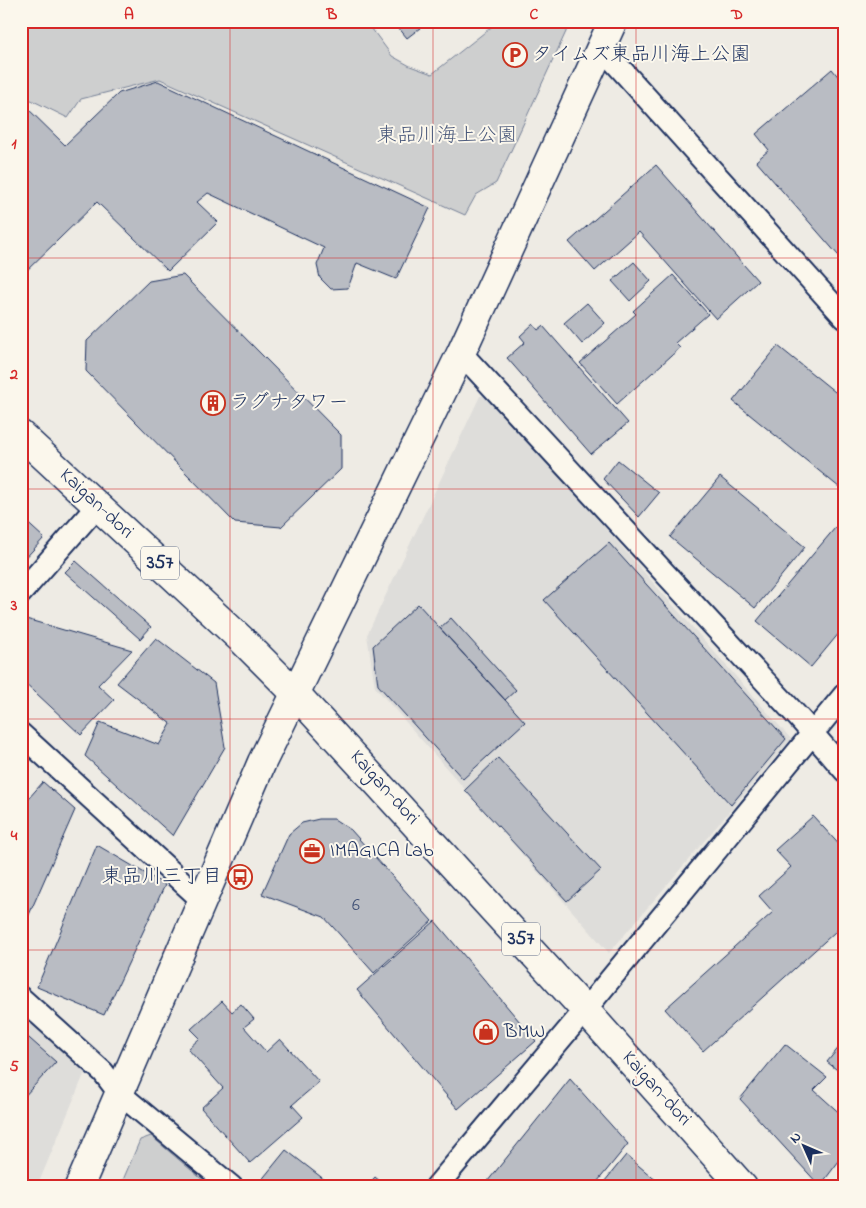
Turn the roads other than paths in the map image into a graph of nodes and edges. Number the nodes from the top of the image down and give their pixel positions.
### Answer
1 (613, 21) edge
2 (601, 47) junction
3 (845, 318) edge
4 (461, 353) junction
5 (21, 435) edge
6 (98, 505) junction
7 (21, 593) edge
8 (296, 694) junction
9 (845, 694) edge
10 (812, 733) junction
11 (21, 734) edge
12 (845, 770) edge
13 (203, 901) junction
14 (21, 998) edge
15 (585, 1010) junction
16 (119, 1093) junction
17 (79, 1187) edge
18 (232, 1187) edge
19 (436, 1187) edge
20 (743, 1187) edge

1 - 2 main road
2 - 3 street
2 - 4 main road
4 - 8 main road
4 - 10 street
5 - 6 main road, Kaigan-dori / 357
6 - 7 street
6 - 8 main road, Kaigan-dori / 357
8 - 13 main road
8 - 15 main road, Kaigan-dori / 357
9 - 10 street
10 - 12 street
10 - 15 street
11 - 13 street
13 - 16 main road
14 - 16 street
15 - 19 street
15 - 20 main road, Kaigan-dori / 357
16 - 17 main road
16 - 18 street

